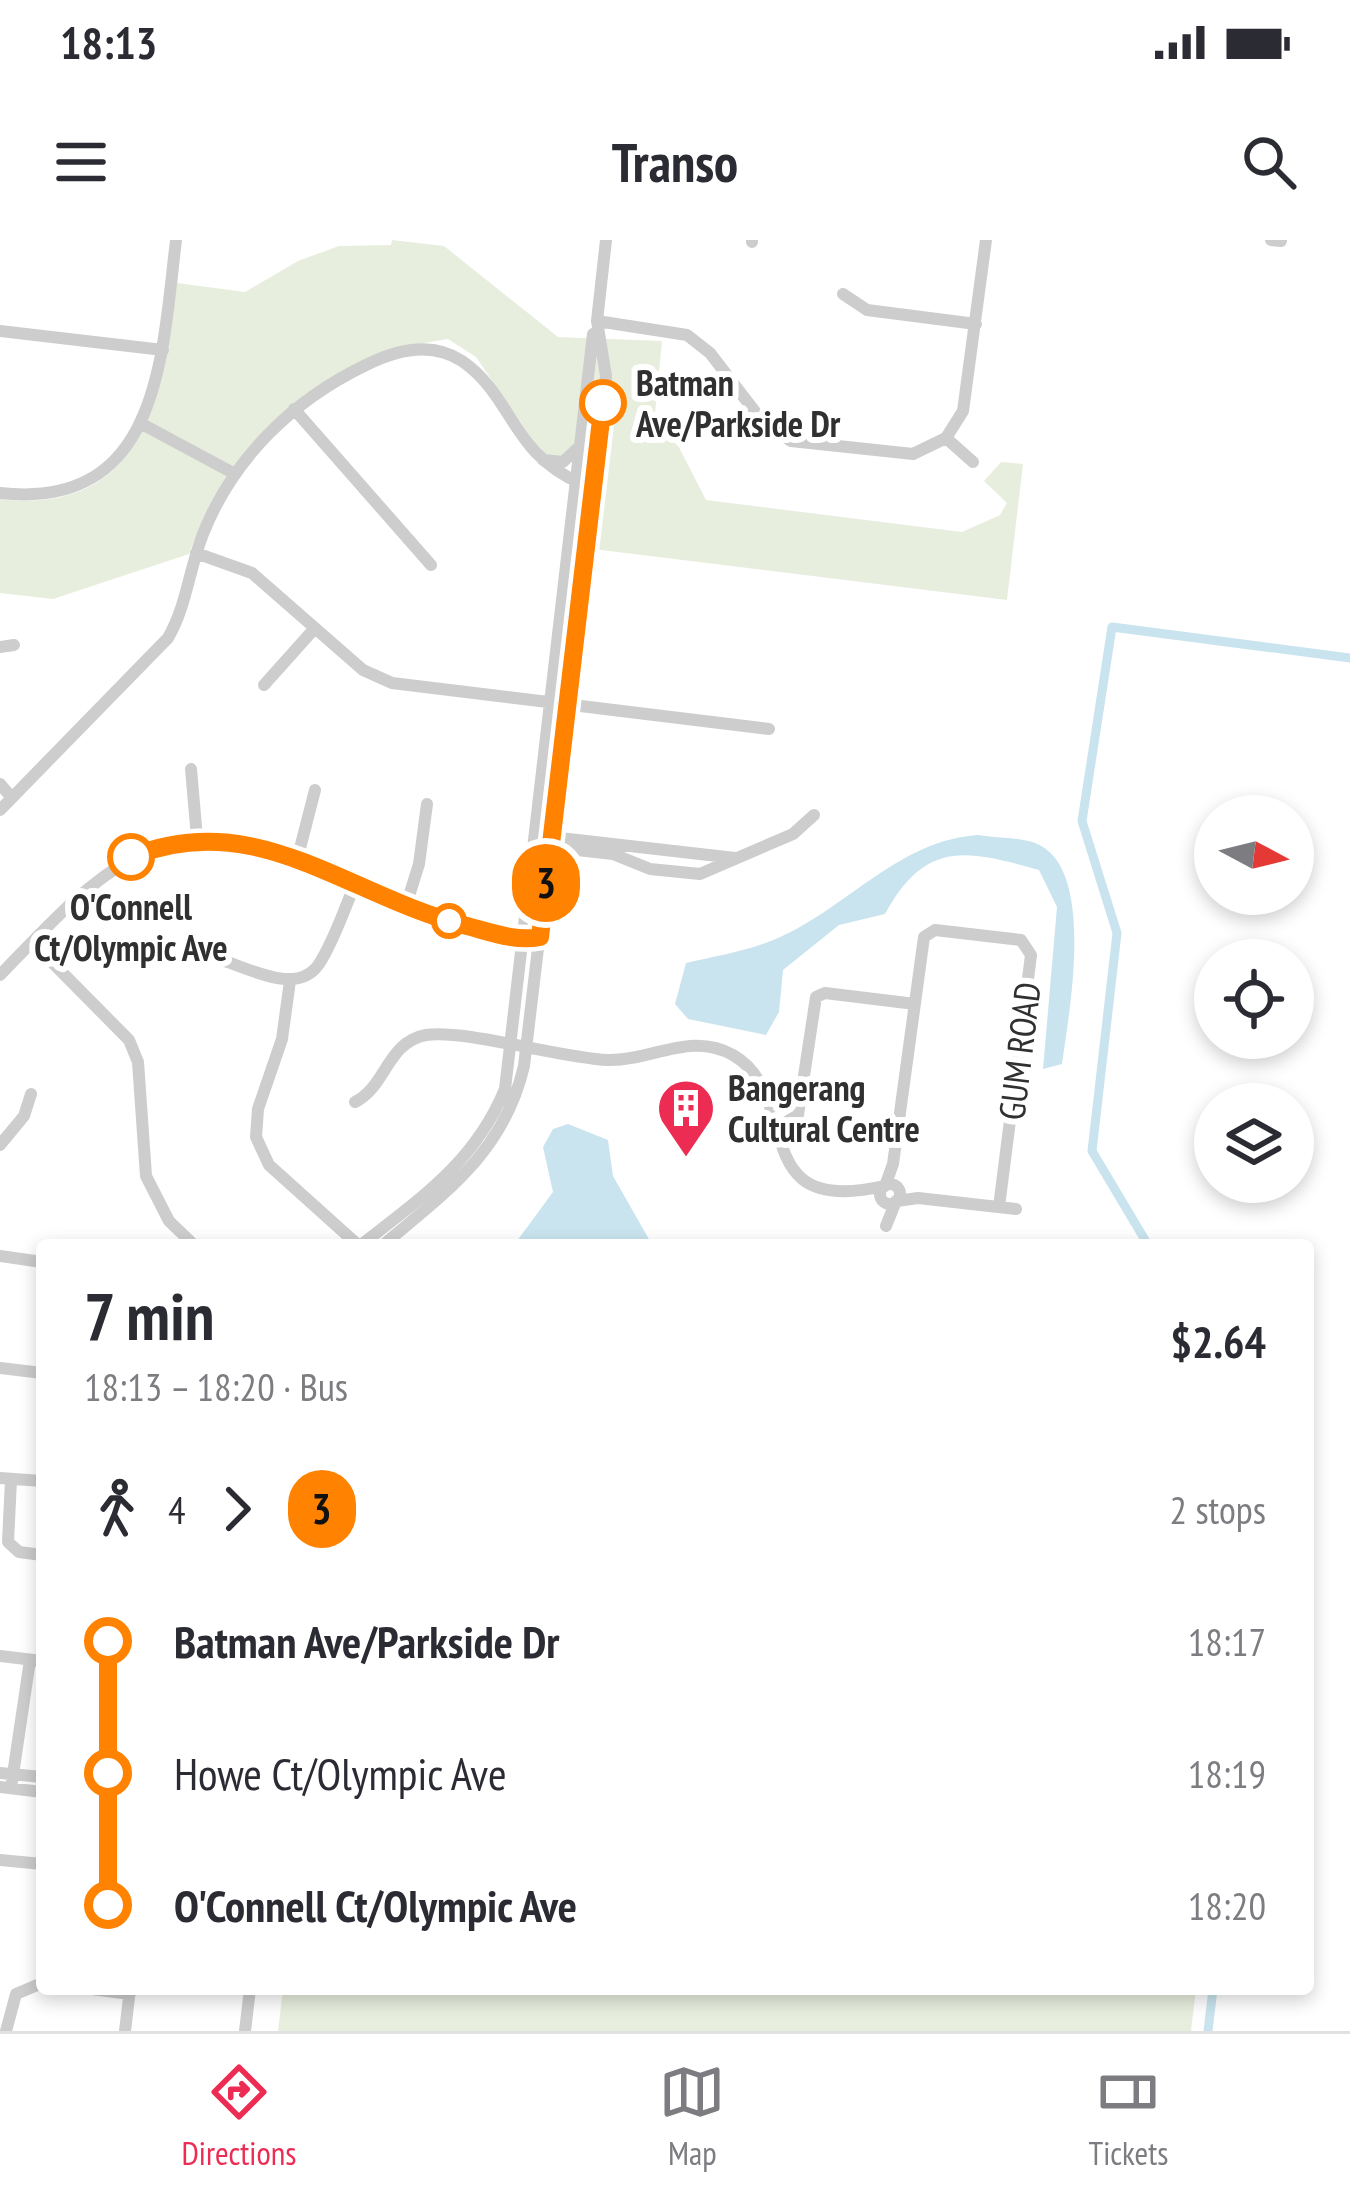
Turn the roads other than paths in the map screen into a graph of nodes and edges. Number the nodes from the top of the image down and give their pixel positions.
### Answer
1 (176, 240) edge
2 (590, 240) edge
3 (986, 240) edge
4 (1270, 240) edge
5 (1281, 241) edge
6 (605, 244) edge
7 (843, 294) dead end
8 (597, 322) junction
9 (976, 324) junction
10 (0, 331) edge
11 (163, 350) junction
12 (603, 403) junction
13 (294, 409) junction
14 (140, 423) junction
15 (946, 438) junction
16 (581, 444) junction
17 (533, 452) junction
18 (973, 462) dead end
19 (235, 473) junction
20 (578, 484) junction
21 (0, 493) edge
22 (591, 503) junction
23 (196, 553) junction
24 (431, 565) dead end
25 (315, 628) junction
26 (264, 685) dead end
27 (552, 703) junction
28 (567, 705) junction
29 (769, 729) dead end
30 (191, 769) dead end
31 (0, 784) edge
32 (315, 790) dead end
33 (12, 798) junction
34 (428, 804) dead end
35 (0, 810) edge
36 (814, 815) dead end
37 (197, 838) junction
38 (547, 842) junction
39 (296, 860) junction
40 (354, 887) junction
41 (405, 909) junction
42 (530, 936) junction
43 (32, 942) junction
44 (189, 952) dead end
45 (0, 975) edge
46 (290, 981) junction
47 (915, 1004) junction
48 (519, 1049) junction
49 (31, 1094) dead end
50 (355, 1102) dead end
51 (776, 1129) junction
52 (0, 1145) edge
53 (788, 1166) junction
54 (772, 1175) dead end
55 (890, 1194) junction
56 (999, 1207) junction
57 (1016, 1209) dead end
58 (188, 1239) edge
59 (352, 1239) edge
60 (367, 1239) edge
61 (390, 1239) edge
62 (0, 1256) edge
63 (36, 1261) edge
64 (0, 1368) edge
65 (36, 1372) edge
66 (5, 1479) edge
67 (36, 1481) edge
68 (36, 1554) edge
69 (0, 1655) edge
70 (32, 1660) edge
71 (7, 1779) edge
72 (36, 1790) edge
73 (0, 1860) edge
74 (36, 1863) edge
75 (36, 1986) edge
76 (130, 1995) edge
77 (249, 1995) edge
78 (6, 2031) edge
79 (125, 2031) edge
80 (245, 2031) edge

1 - 11 street
2 - 6 street
3 - 9 street
4 - 5 street
6 - 8 street
7 - 9 street
8 - 12 street
8 - 15 street
8 - 16 street
9 - 15 street
10 - 11 street
11 - 14 street
12 - 20 street
12 - 22 street
13 - 17 street
13 - 19 street
13 - 24 street
14 - 19 street
14 - 21 street
15 - 18 street
16 - 17 street
16 - 20 street
17 - 20 street
19 - 23 street
20 - 22 street
20 - 27 street
22 - 28 street
23 - 25 street
23 - 33 street
25 - 26 street
25 - 27 street
27 - 28 street
27 - 38 street
28 - 29 street
28 - 38 street
30 - 37 street
31 - 33 street
32 - 39 street
33 - 35 street
34 - 41 street
36 - 38 street
37 - 39 street
37 - 43 street
38 - 42 street
39 - 40 street
40 - 41 street
40 - 46 street
41 - 42 street
42 - 48 street
43 - 45 street
43 - 58 street
44 - 46 street
46 - 59 street
47 - 51 street
47 - 55 street, GUM ROAD
47 - 56 street, GUM ROAD
48 - 50 street
48 - 51 street
48 - 60 street
48 - 61 street
49 - 52 street
51 - 53 street
53 - 54 street
53 - 55 street
55 - 56 street
56 - 57 street
62 - 63 street
64 - 65 street
66 - 67 street
66 - 68 street
69 - 70 street
70 - 71 street
71 - 72 street
73 - 74 street
75 - 78 street
76 - 79 street
77 - 80 street

